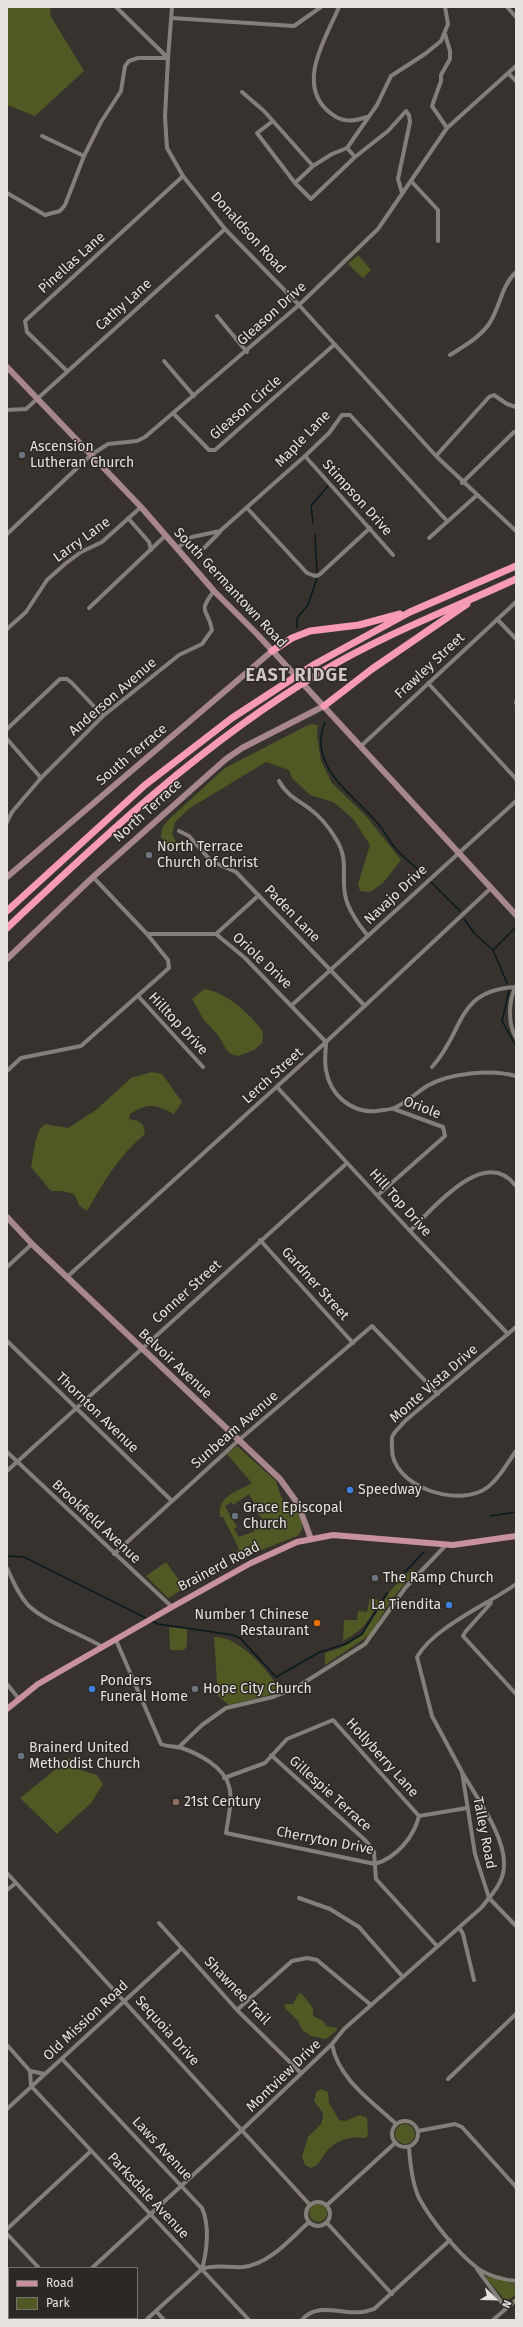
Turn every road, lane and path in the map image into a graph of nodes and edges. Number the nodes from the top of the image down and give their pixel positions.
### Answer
1 (116, 7) edge
2 (172, 7) edge
3 (321, 7) edge
4 (339, 7) edge
5 (445, 7) edge
6 (507, 7) edge
7 (516, 17) edge
8 (172, 18) junction
9 (445, 34) junction
10 (168, 58) junction
11 (516, 66) edge
12 (508, 73) junction
13 (516, 81) edge
14 (242, 92) dead end
15 (368, 117) junction
16 (273, 121) junction
17 (447, 128) junction
18 (42, 136) dead end
19 (347, 148) junction
20 (84, 156) junction
21 (355, 157) junction
22 (313, 166) junction
23 (183, 176) junction
24 (411, 181) junction
25 (295, 182) junction
26 (402, 192) junction
27 (7, 193) edge
28 (226, 229) junction
29 (438, 241) dead end
30 (516, 272) edge
31 (299, 305) junction
32 (217, 316) dead end
33 (335, 344) junction
34 (247, 352) junction
35 (450, 355) dead end
36 (164, 361) dead end
37 (7, 367) edge
38 (67, 371) junction
39 (194, 396) junction
40 (38, 398) junction
41 (516, 407) edge
42 (7, 410) edge
43 (174, 414) junction
44 (514, 432) dead end
45 (90, 455) junction
46 (305, 456) junction
47 (436, 456) junction
48 (462, 483) junction
49 (476, 496) junction
50 (141, 507) junction
51 (248, 508) junction
52 (128, 518) junction
53 (447, 521) junction
54 (370, 528) junction
55 (220, 531) junction
56 (516, 531) edge
57 (7, 534) edge
58 (165, 536) junction
59 (429, 538) dead end
60 (204, 548) dead end
61 (176, 549) junction
62 (151, 550) junction
63 (393, 555) dead end
64 (516, 566) edge
65 (516, 580) edge
66 (214, 591) junction
67 (482, 595) junction
68 (516, 602) edge
69 (89, 608) dead end
70 (410, 612) junction
71 (497, 619) junction
72 (7, 630) edge
73 (516, 639) edge
74 (272, 651) junction
75 (428, 682) junction
76 (324, 706) junction
77 (103, 716) junction
78 (7, 729) edge
79 (7, 739) edge
80 (361, 746) junction
81 (41, 778) junction
82 (516, 779) edge
83 (279, 780) dead end
84 (516, 801) edge
85 (7, 822) edge
86 (179, 831) dead end
87 (459, 853) junction
88 (7, 877) edge
89 (94, 877) junction
90 (491, 888) junction
91 (259, 895) junction
92 (7, 911) edge
93 (516, 915) edge
94 (7, 928) edge
95 (147, 934) junction
96 (216, 934) junction
97 (368, 936) junction
98 (7, 959) edge
99 (330, 970) junction
100 (515, 986) edge
101 (138, 996) junction
102 (292, 1005) junction
103 (365, 1006) junction
104 (516, 1038) edge
105 (326, 1042) junction
106 (203, 1067) dead end
107 (432, 1067) dead end
108 (7, 1071) edge
109 (516, 1076) edge
110 (277, 1087) junction
111 (394, 1109) junction
112 (347, 1163) junction
113 (515, 1185) dead end
114 (378, 1195) junction
115 (7, 1217) edge
116 (410, 1232) junction
117 (260, 1240) junction
118 (32, 1244) junction
119 (7, 1267) edge
120 (67, 1277) junction
121 (516, 1327) edge
122 (508, 1334) junction
123 (7, 1341) edge
124 (353, 1343) junction
125 (140, 1348) junction
126 (438, 1394) junction
127 (77, 1407) junction
128 (239, 1440) junction
129 (516, 1451) edge
130 (7, 1452) edge
131 (17, 1462) junction
132 (7, 1471) edge
133 (172, 1501) junction
134 (516, 1536) edge
135 (312, 1538) junction
136 (446, 1545) junction
137 (114, 1554) junction
138 (7, 1569) edge
139 (516, 1584) edge
140 (494, 1600) junction
141 (172, 1606) junction
142 (116, 1640) junction
143 (103, 1647) junction
144 (7, 1684) edge
145 (516, 1694) edge
146 (19, 1699) junction
147 (7, 1709) edge
148 (179, 1748) junction
149 (271, 1755) junction
150 (462, 1772) junction
151 (224, 1778) junction
152 (467, 1808) junction
153 (419, 1816) junction
154 (375, 1864) junction
155 (7, 1873) edge
156 (16, 1883) junction
157 (7, 1890) edge
158 (299, 1898) dead end
159 (489, 1898) junction
160 (159, 1923) dead end
161 (516, 1926) edge
162 (459, 1927) junction
163 (437, 1946) junction
164 (181, 1949) junction
165 (402, 1976) junction
166 (474, 1980) dead end
167 (123, 2000) junction
168 (371, 2005) junction
169 (237, 2010) junction
170 (516, 2014) edge
171 (332, 2044) junction
172 (7, 2046) edge
173 (62, 2059) junction
174 (30, 2071) junction
175 (301, 2073) junction
176 (45, 2074) junction
177 (448, 2079) dead end
178 (31, 2086) junction
179 (7, 2109) edge
180 (396, 2124) junction
181 (242, 2130) junction
182 (418, 2130) junction
183 (395, 2143) junction
184 (409, 2147) junction
185 (91, 2151) junction
186 (181, 2185) junction
187 (516, 2187) edge
188 (310, 2205) junction
189 (327, 2205) junction
190 (150, 2214) junction
191 (309, 2222) junction
192 (326, 2223) junction
193 (7, 2229) edge
194 (7, 2234) edge
195 (450, 2240) junction
196 (38, 2267) edge
197 (93, 2267) edge
198 (477, 2268) junction
199 (202, 2269) junction
200 (516, 2281) edge
201 (392, 2294) junction
202 (516, 2300) edge
203 (505, 2307) junction
204 (156, 2311) junction
205 (146, 2320) edge
206 (164, 2320) edge
207 (249, 2320) edge
208 (302, 2320) edge
209 (493, 2320) edge

1 - 10 street
2 - 8 street, Donaldson Road
3 - 8 street
4 - 15 street
5 - 9 street
6 - 7 street
8 - 10 street, Donaldson Road
9 - 15 street
9 - 17 street
10 - 20 street
10 - 23 street, Donaldson Road
11 - 12 street, Gleason Drive
12 - 13 street
12 - 17 street, Gleason Drive
14 - 16 street
15 - 19 street
16 - 22 street
16 - 25 street
17 - 24 street, Gleason Drive
18 - 20 street
19 - 21 street
19 - 22 street
20 - 27 street
21 - 25 street
21 - 26 street
22 - 25 street
23 - 28 street, Donaldson Road
23 - 38 street, Pinellas Lane
24 - 26 street, Gleason Drive
24 - 29 street
26 - 31 street, Gleason Drive
28 - 31 street, Donaldson Road
28 - 38 street, Cathy Lane
30 - 35 street
31 - 33 street, Donaldson Road
31 - 34 street, Gleason Drive
32 - 34 street
33 - 43 street, Gleason Circle
33 - 47 street, Donaldson Road
34 - 39 street, Gleason Drive
36 - 39 street
37 - 40 street, South Germantown Road
38 - 40 street, Cathy Lane
39 - 43 street, Gleason Drive
40 - 42 street, Cathy Lane
40 - 45 street, South Germantown Road
41 - 47 street
43 - 45 street, Gleason Drive
44 - 48 street
45 - 50 street, South Germantown Road
45 - 57 street, Gleason Drive
46 - 51 street, Maple Lane
46 - 53 street, Maple Lane
46 - 54 street, Stimpson Drive
47 - 48 street, Donaldson Road
48 - 49 street, Donaldson Road
49 - 53 street
49 - 56 street, Donaldson Road
50 - 52 street, Larry Lane
50 - 58 street, South Germantown Road
51 - 54 street
51 - 55 street, Maple Lane
52 - 62 street
52 - 72 street, Larry Lane
53 - 59 street
54 - 63 street, Stimpson Drive
55 - 60 street, Maple Lane
55 - 61 street, Maple Lane
58 - 61 street, South Germantown Road
58 - 62 street
61 - 66 street, South Germantown Road
62 - 69 street
64 - 70 highway
65 - 67 highway
66 - 74 street, South Germantown Road
66 - 77 street, Anderson Avenue
67 - 76 highway
67 - 94 highway
68 - 71 street, Frawley Street
70 - 74 highway
70 - 92 highway
71 - 73 street
71 - 75 street, Frawley Street
74 - 76 street, South Germantown Road
74 - 88 street, South Terrace
75 - 80 street, Frawley Street
75 - 82 street
76 - 80 street, South Germantown Road
76 - 89 street, North Terrace
77 - 78 street
77 - 81 street, Anderson Avenue
79 - 81 street
80 - 87 street, South Germantown Road
81 - 85 street, Anderson Avenue
83 - 97 street
84 - 87 street, Navajo Drive
86 - 91 street, Paden Lane
87 - 90 street, South Germantown Road
87 - 97 street, Navajo Drive
89 - 95 street
89 - 98 street, North Terrace
90 - 93 street, South Germantown Road
90 - 103 street, Lerch Street
91 - 96 street
91 - 99 street, Paden Lane
95 - 96 street, Oriole Drive
95 - 101 street
96 - 102 street, Oriole Drive
97 - 99 street, Navajo Drive
99 - 102 street, Navajo Drive
99 - 103 street, Paden Lane
100 - 104 street
100 - 107 street
101 - 106 street, Hilltop Drive
101 - 108 street
102 - 105 street, Oriole Drive
103 - 105 street, Lerch Street
105 - 110 street, Lerch Street
105 - 111 street
109 - 111 street
110 - 112 street, Hill Top Drive
110 - 120 street, Lerch Street
111 - 114 street, Oriole
112 - 114 street, Hill Top Drive
112 - 117 street, Conner Street
113 - 116 street
114 - 116 street, Hill Top Drive
115 - 118 street, Belvoir Avenue
116 - 122 street, Hill Top Drive
117 - 124 street, Gardner Street
117 - 125 street, Conner Street
118 - 119 street
118 - 120 street, Belvoir Avenue
120 - 125 street, Belvoir Avenue
121 - 122 street, Monte Vista Drive
122 - 126 street, Monte Vista Drive
123 - 127 street, Thornton Avenue
124 - 126 street, Sunbeam Avenue
124 - 128 street, Sunbeam Avenue
125 - 127 street, Conner Street
125 - 128 street, Belvoir Avenue
126 - 129 street, Monte Vista Drive
127 - 131 street, Conner Street
127 - 133 street, Thornton Avenue
128 - 133 street, Sunbeam Avenue
128 - 135 street, Belvoir Avenue
130 - 131 street, Brookfield Avenue
131 - 132 street, Conner Street
131 - 137 street, Brookfield Avenue
133 - 137 street, Sunbeam Avenue
134 - 136 main road, Brainerd Road
135 - 136 main road, Brainerd Road
135 - 141 main road, Brainerd Road
136 - 148 street
137 - 141 street, Brookfield Avenue
138 - 143 street
139 - 140 street, Talley Road
140 - 145 street
140 - 150 street, Talley Road
141 - 142 main road, Brainerd Road
142 - 143 main road, Brainerd Road
142 - 148 street
143 - 146 main road, Brainerd Road
144 - 146 street
146 - 147 main road, Brainerd Road
148 - 151 street
149 - 151 street, Hollyberry Lane
149 - 153 street, Hollyberry Lane
149 - 154 street, Gillespie Terrace
150 - 152 street, Talley Road
150 - 159 street, Talley Road
151 - 154 street, Cherryton Drive
152 - 153 street
152 - 159 street, Talley Road
153 - 154 street, Cherryton Drive
154 - 163 street, Gillespie Terrace
155 - 156 street, Sequoia Drive
156 - 157 street
156 - 167 street, Sequoia Drive
158 - 165 street
159 - 161 street, Talley Road
159 - 162 street, Montview Drive
160 - 164 street, Shawnee Trail
162 - 163 street, Montview Drive
162 - 166 street
163 - 165 street, Montview Drive
164 - 167 street, Old Mission Road
164 - 169 street, Shawnee Trail
165 - 168 street, Montview Drive
167 - 173 street, Old Mission Road
167 - 181 street, Sequoia Drive
168 - 169 street
168 - 171 street, Montview Drive
169 - 175 street, Shawnee Trail
170 - 177 street
171 - 175 street, Montview Drive
171 - 180 street
172 - 174 street
173 - 176 street, Old Mission Road
173 - 186 street, Laws Avenue
174 - 176 street
174 - 178 street
175 - 181 street, Montview Drive
176 - 178 street, Old Mission Road
178 - 179 street, Old Mission Road
178 - 185 street, Parksdale Avenue
180 - 182 street
180 - 183 street
181 - 186 street, Montview Drive
181 - 188 street, Sequoia Drive
182 - 184 street
182 - 187 street
183 - 184 street
183 - 189 street
184 - 195 street
185 - 190 street, Parksdale Avenue
185 - 193 street
186 - 190 street, Montview Drive
186 - 199 street, Laws Avenue
188 - 189 street
188 - 191 street
189 - 192 street
190 - 197 street, Montview Drive
190 - 199 street, Parksdale Avenue
191 - 192 street
191 - 199 street
192 - 201 street
194 - 196 street
195 - 198 street
195 - 201 street
198 - 200 street
198 - 203 street
199 - 204 street
199 - 207 street, Parksdale Avenue
201 - 208 street
202 - 203 street
203 - 209 street
204 - 205 street
204 - 206 street

